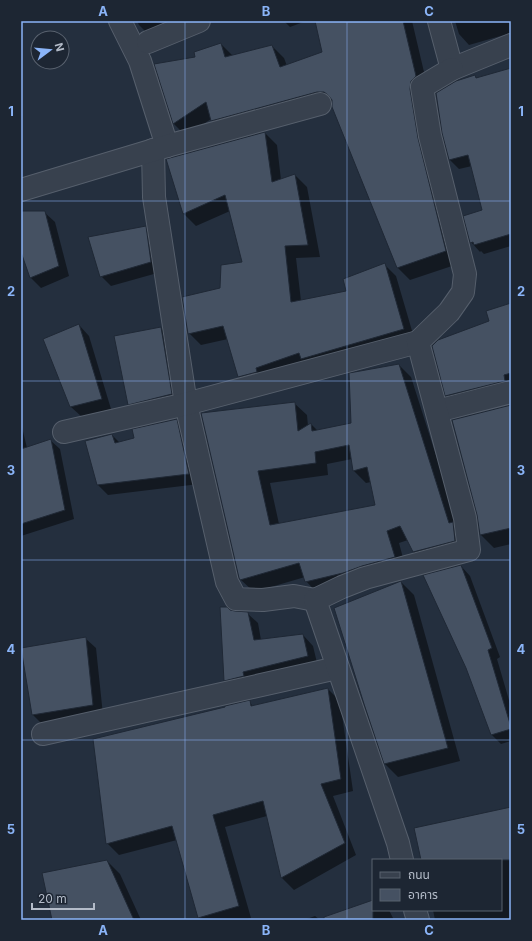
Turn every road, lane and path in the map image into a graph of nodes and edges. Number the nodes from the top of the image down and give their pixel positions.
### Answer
1 (120, 21) edge
2 (199, 21) edge
3 (439, 21) edge
4 (148, 42) dead end
5 (511, 45) edge
6 (452, 69) junction
7 (320, 104) dead end
8 (160, 148) junction
9 (21, 190) edge
10 (418, 342) junction
11 (511, 392) edge
12 (186, 404) junction
13 (437, 411) junction
14 (64, 432) dead end
15 (315, 600) junction
16 (337, 668) junction
17 (43, 734) dead end
18 (402, 859) edge

1 - 8 street
2 - 4 street
3 - 6 street
5 - 6 street
6 - 10 street
7 - 8 street
8 - 9 street
8 - 12 street
10 - 12 street
10 - 13 street
11 - 13 street
12 - 14 street
12 - 15 street
13 - 15 street
15 - 16 street
16 - 17 street
16 - 18 street

